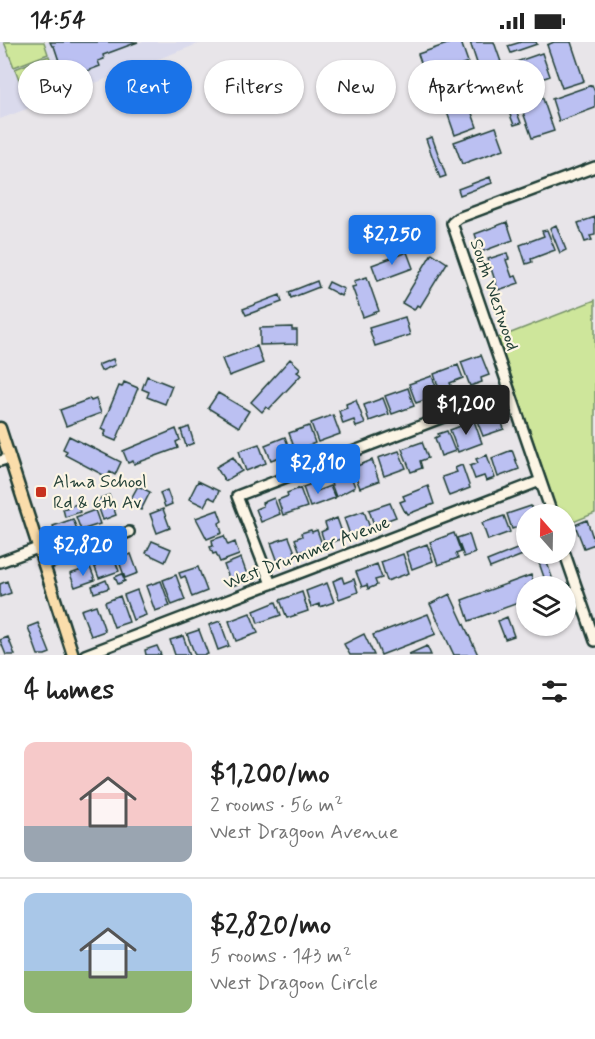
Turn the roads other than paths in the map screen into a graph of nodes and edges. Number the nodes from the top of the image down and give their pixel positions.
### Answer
1 (595, 167) edge
2 (509, 392) junction
3 (0, 428) edge
4 (5, 460) edge
5 (540, 481) junction
6 (548, 504) edge
7 (129, 532) dead end
8 (38, 548) junction
9 (0, 562) edge
10 (568, 564) edge
11 (44, 565) junction
12 (271, 584) junction
13 (595, 641) edge
14 (73, 655) edge
15 (85, 655) edge

1 - 2 street, South Westwood
2 - 5 street, South Westwood
2 - 12 street
3 - 4 main road
4 - 8 main road
5 - 6 street, South Westwood
5 - 12 street, West Drummer Avenue
7 - 11 street
8 - 9 street
8 - 11 main road
10 - 13 street
11 - 14 main road
12 - 15 street, West Drummer Avenue

